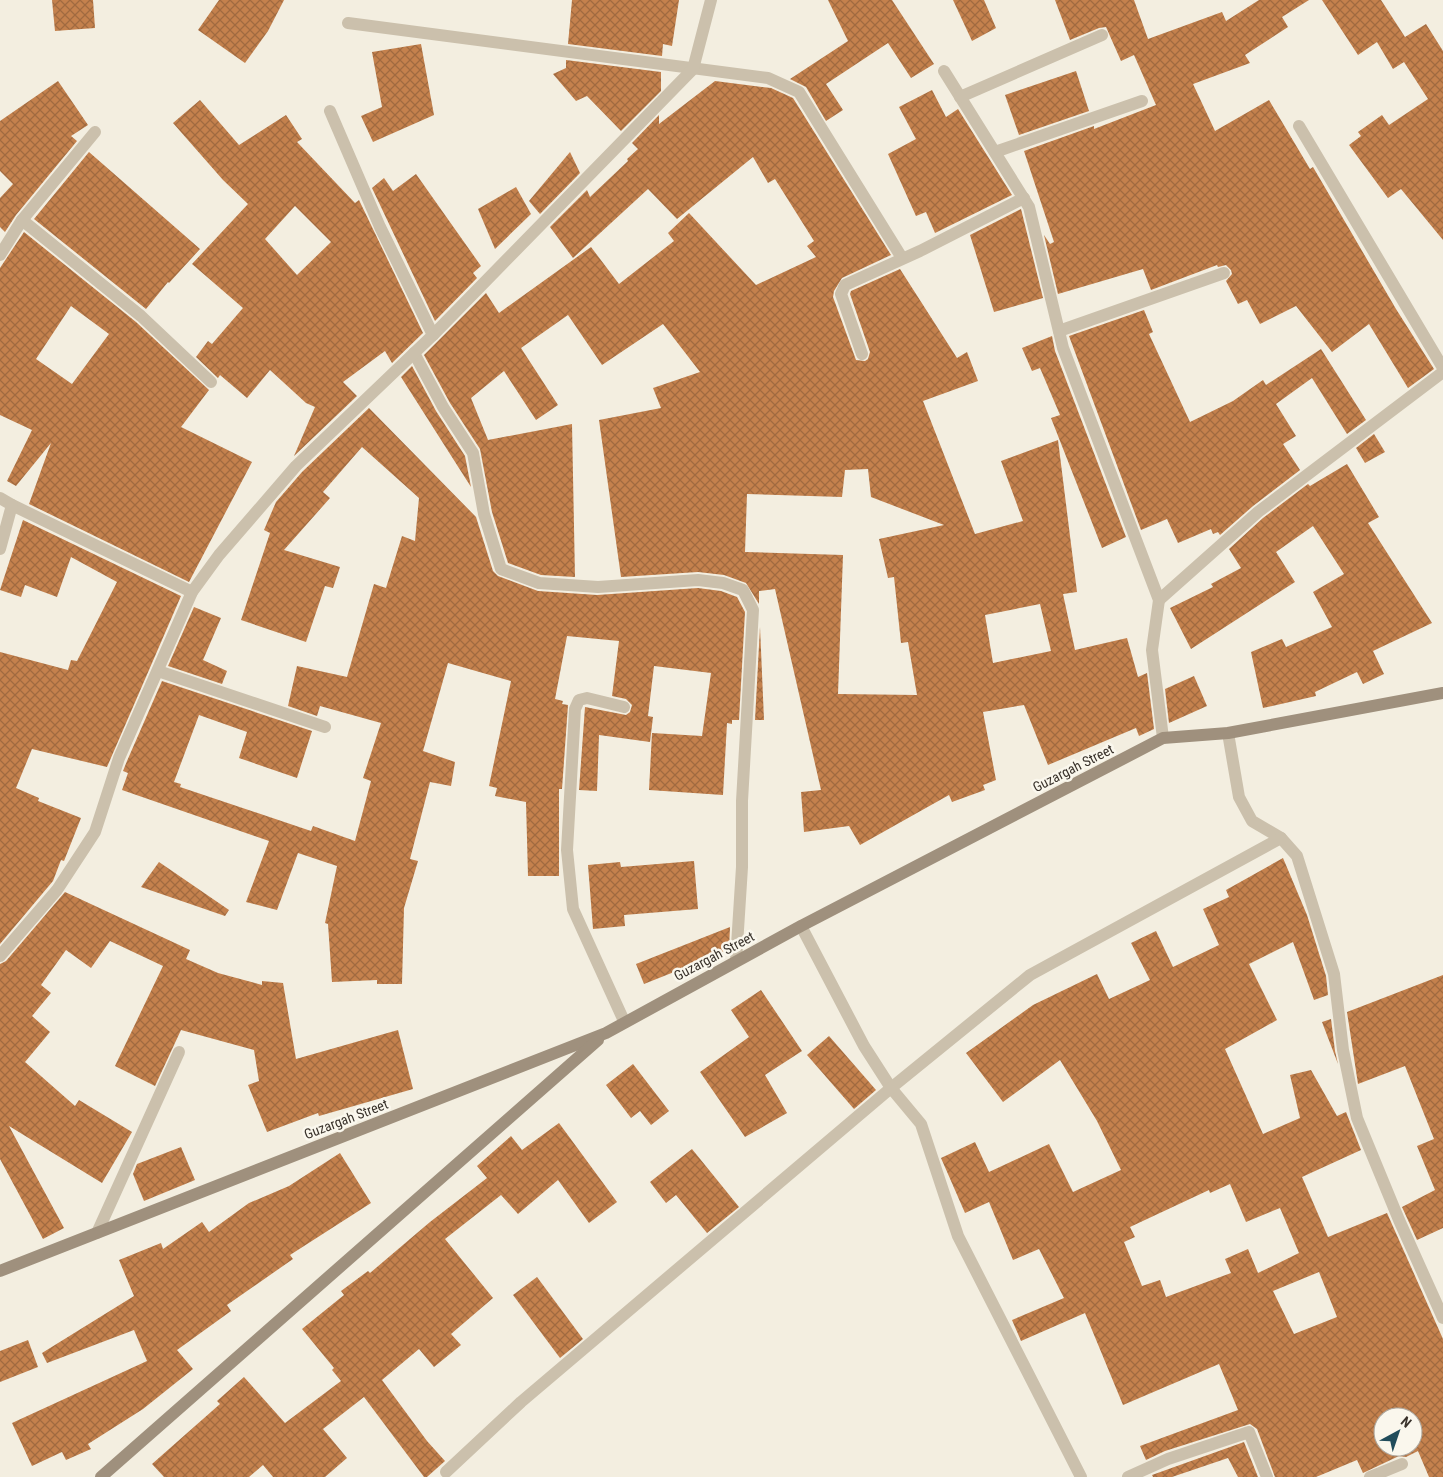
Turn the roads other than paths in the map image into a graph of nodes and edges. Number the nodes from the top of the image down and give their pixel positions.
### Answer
1 (711, 0) edge
2 (348, 23) dead end
3 (1102, 36) dead end
4 (693, 69) junction
5 (944, 71) dead end
6 (960, 97) junction
7 (1142, 100) dead end
8 (330, 110) dead end
9 (1299, 126) dead end
10 (95, 132) dead end
11 (995, 152) junction
12 (1024, 198) junction
13 (22, 220) junction
14 (0, 255) edge
15 (902, 258) junction
16 (1224, 273) dead end
17 (1060, 331) junction
18 (433, 335) junction
19 (414, 353) junction
20 (862, 354) dead end
21 (1443, 368) edge
22 (1443, 372) edge
23 (211, 382) dead end
24 (0, 498) edge
25 (12, 506) junction
26 (0, 549) edge
27 (192, 592) junction
28 (1159, 600) junction
29 (158, 671) junction
30 (1443, 693) edge
31 (624, 707) dead end
32 (326, 727) dead end
33 (1228, 733) junction
34 (1163, 738) junction
35 (1281, 838) junction
36 (800, 926) junction
37 (0, 956) edge
38 (736, 960) junction
39 (624, 1022) junction
40 (606, 1033) junction
41 (179, 1052) dead end
42 (891, 1088) junction
43 (97, 1233) junction
44 (0, 1271) edge
45 (1443, 1318) edge
46 (1402, 1464) dead end
47 (446, 1472) dead end
48 (101, 1477) edge
49 (1081, 1477) edge
50 (1128, 1477) edge
51 (1267, 1477) edge
52 (1370, 1477) edge

1 - 4 street
2 - 4 street
3 - 6 street
4 - 15 street
4 - 18 street
5 - 6 street
6 - 11 street
7 - 11 street
8 - 18 street
9 - 21 street
10 - 13 street
11 - 12 street
12 - 15 street
12 - 17 street
13 - 14 street
13 - 23 street
15 - 20 street
16 - 17 street
17 - 28 street
18 - 19 street
19 - 27 street
19 - 38 street
22 - 28 street
24 - 25 street
25 - 26 street
25 - 27 street
27 - 29 street
28 - 34 street
29 - 32 street
29 - 37 street
30 - 33 street, Guzargah Street
31 - 39 street
33 - 34 street, Guzargah Street
33 - 35 street
34 - 36 street, Guzargah Street
35 - 42 street
35 - 45 street
36 - 38 street, Guzargah Street
36 - 42 street
38 - 39 street, Guzargah Street
39 - 40 street, Guzargah Street
40 - 43 street, Guzargah Street
40 - 48 street
41 - 43 street
42 - 47 street
42 - 49 street
43 - 44 street, Guzargah Street
46 - 52 street
50 - 51 street

